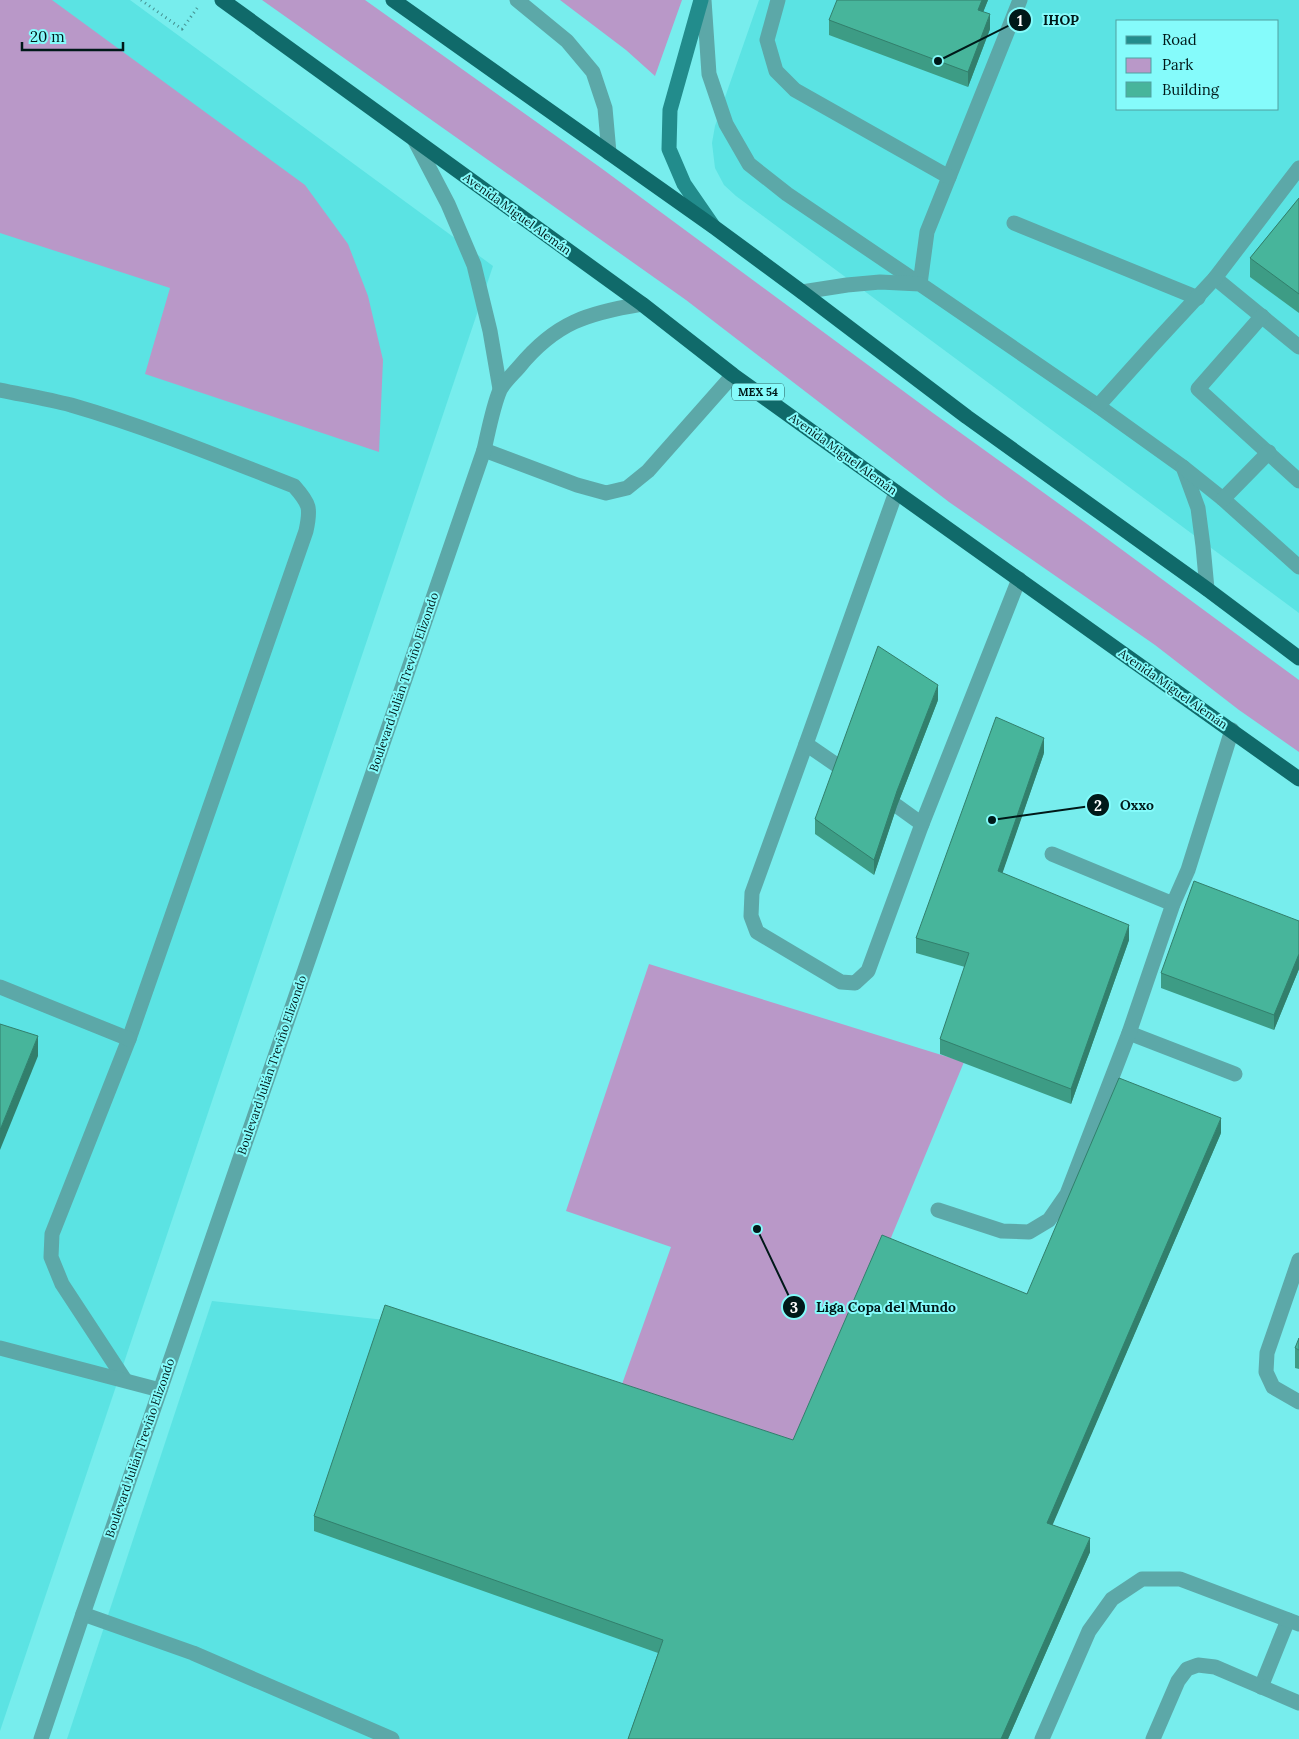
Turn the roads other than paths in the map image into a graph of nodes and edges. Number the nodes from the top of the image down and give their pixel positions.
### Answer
1 (222, 0) edge
2 (393, 0) edge
3 (517, 0) edge
4 (702, 0) edge
5 (778, 0) edge
6 (1020, 0) edge
7 (414, 139) junction
8 (609, 153) junction
9 (1299, 168) edge
10 (949, 178) junction
11 (1014, 223) dead end
12 (714, 227) junction
13 (1215, 278) junction
14 (920, 284) junction
15 (802, 292) junction
16 (1198, 298) junction
17 (642, 304) junction
18 (1262, 316) junction
19 (1299, 347) edge
20 (734, 374) junction
21 (500, 389) junction
22 (0, 390) edge
23 (1098, 406) junction
24 (484, 450) junction
25 (1269, 452) junction
26 (1183, 467) junction
27 (1299, 481) edge
28 (896, 492) junction
29 (1223, 499) junction
30 (1299, 567) edge
31 (1019, 579) junction
32 (1206, 589) junction
33 (1299, 658) edge
34 (1232, 730) junction
35 (806, 744) junction
36 (838, 766) edge
37 (1299, 779) edge
38 (897, 806) edge
39 (922, 824) junction
40 (1052, 854) dead end
41 (1173, 904) junction
42 (0, 987) edge
43 (1130, 1032) junction
44 (130, 1039) junction
45 (1235, 1074) dead end
46 (938, 1210) dead end
47 (1299, 1260) edge
48 (1, 1353) edge
49 (125, 1380) junction
50 (160, 1390) junction
51 (1299, 1402) edge
52 (82, 1614) junction
53 (1293, 1622) edge
54 (1262, 1687) junction
55 (1299, 1702) edge
56 (41, 1739) edge
57 (392, 1739) edge
58 (1042, 1739) edge
59 (1153, 1739) edge

1 - 7 highway, Avenida Miguel Alemán / MEX 54
2 - 8 highway
3 - 8 street
4 - 12 main road
4 - 14 street
5 - 10 street
6 - 10 street
7 - 17 highway, Avenida Miguel Alemán / MEX 54
7 - 21 street, Boulevard Julián Treviño Elizondo
8 - 12 highway
9 - 13 street
10 - 14 street
11 - 16 street
12 - 15 highway
13 - 16 street
13 - 18 street
14 - 15 street
14 - 23 street
15 - 32 highway
16 - 23 street
17 - 20 highway, Avenida Miguel Alemán / MEX 54
17 - 21 street, Boulevard Julián Treviño Elizondo
18 - 19 street
18 - 25 street
20 - 24 street
20 - 28 highway, Avenida Miguel Alemán / MEX 54
21 - 24 street, Boulevard Julián Treviño Elizondo
22 - 44 street
23 - 26 street
24 - 50 street, Boulevard Julián Treviño Elizondo
25 - 27 street
25 - 29 street
26 - 29 street
26 - 32 street
28 - 31 highway, Avenida Miguel Alemán / MEX 54
28 - 35 street
29 - 30 street
31 - 34 highway, Avenida Miguel Alemán / MEX 54
31 - 39 street
32 - 33 highway
34 - 37 highway, Avenida Miguel Alemán / MEX 54
34 - 41 street
35 - 36 street
35 - 39 street
38 - 39 street
40 - 41 street
41 - 43 street
42 - 44 street
43 - 45 street
43 - 46 street
44 - 49 street
47 - 51 street
48 - 49 street
49 - 50 street
50 - 52 street, Boulevard Julián Treviño Elizondo
52 - 56 street, Boulevard Julián Treviño Elizondo
52 - 57 street
53 - 54 street
53 - 58 street
54 - 55 street
54 - 59 street

